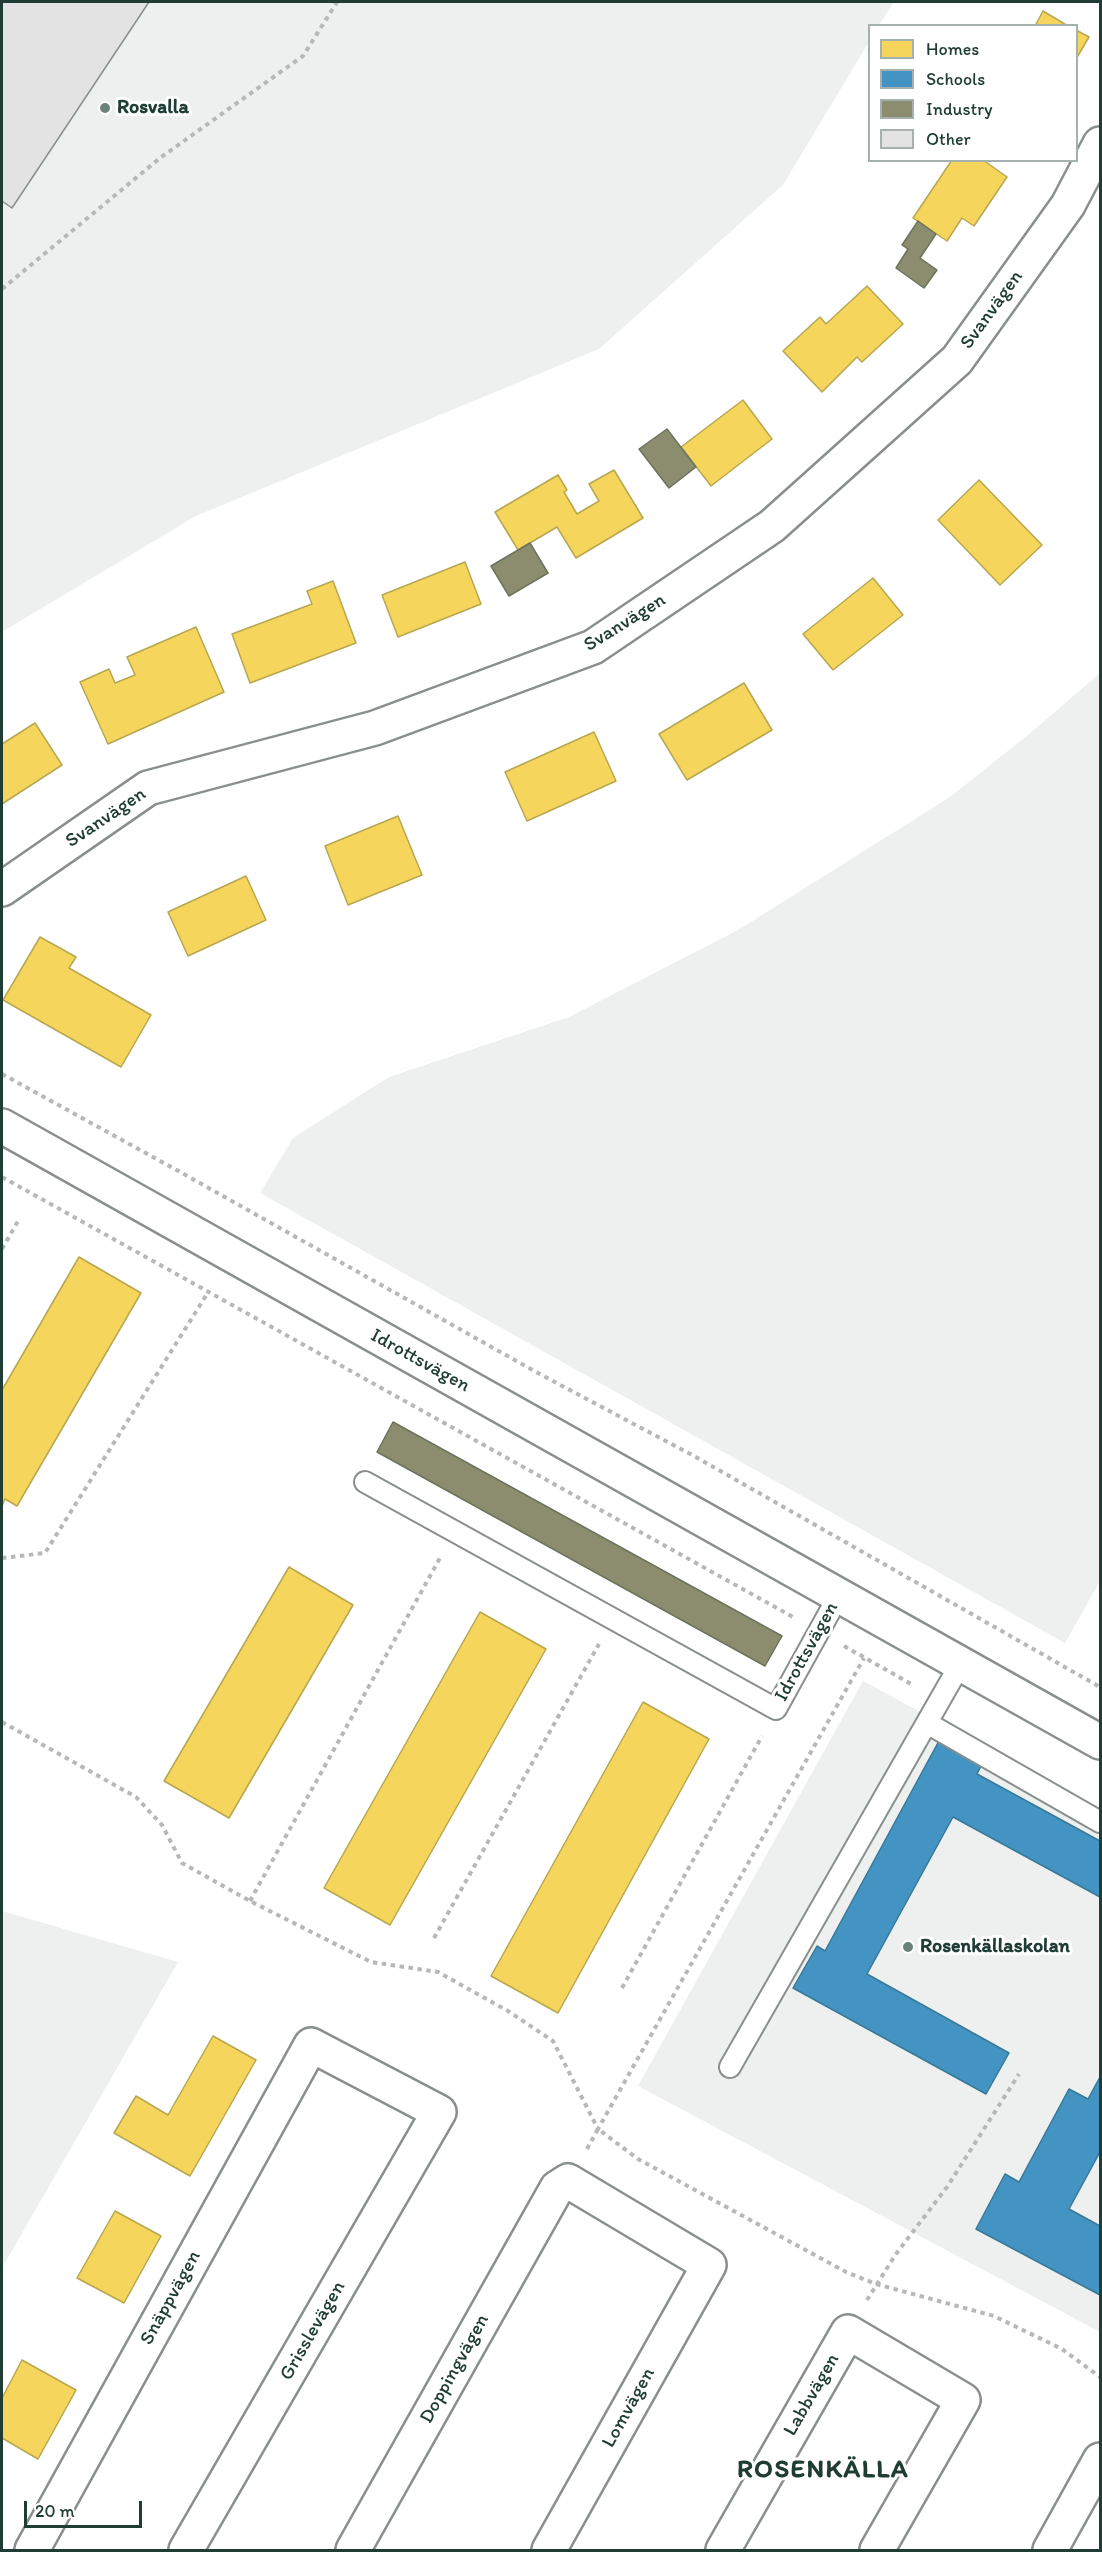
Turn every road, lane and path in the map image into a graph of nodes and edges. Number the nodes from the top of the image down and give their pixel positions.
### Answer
1 (337, 2) edge
2 (1101, 144) edge
3 (2, 289) edge
4 (2, 889) edge
5 (2, 1074) edge
6 (2, 1126) edge
7 (2, 1177) edge
8 (18, 1221) dead end
9 (2, 1249) edge
10 (207, 1293) junction
11 (365, 1482) dead end
12 (455, 1531) junction
13 (2, 1558) edge
14 (839, 1595) junction
15 (613, 1620) junction
16 (820, 1632) junction
17 (864, 1658) junction
18 (961, 1663) junction
19 (1101, 1687) edge
20 (940, 1700) junction
21 (776, 1709) junction
22 (2, 1722) edge
23 (927, 1723) junction
24 (1101, 1742) edge
25 (1101, 1822) edge
26 (249, 1901) junction
27 (434, 1938) dead end
28 (622, 1988) dead end
29 (311, 2045) joint
30 (730, 2067) dead end
31 (1019, 2074) dead end
32 (598, 2129) junction
33 (557, 2188) joint
34 (876, 2284) junction
35 (1101, 2377) edge
36 (1101, 2460) edge
37 (32, 2550) edge
38 (186, 2550) edge
39 (353, 2550) edge
40 (549, 2550) edge
41 (723, 2550) edge
42 (877, 2550) edge
43 (1050, 2550) edge

1 - 3 path
2 - 4 street, Svanvägen
5 - 19 path
6 - 14 street, Idrottsvägen
7 - 10 path
8 - 9 path
10 - 13 path
10 - 16 path
11 - 12 lane, Idrottsvägen
12 - 15 lane, Idrottsvägen
12 - 26 path
14 - 16 lane, Idrottsvägen
14 - 18 street, Idrottsvägen
15 - 21 lane, Idrottsvägen
15 - 27 path
16 - 17 path
16 - 21 lane, Idrottsvägen
17 - 20 path
17 - 32 path
18 - 20 lane
18 - 24 street, Idrottsvägen
20 - 23 lane
21 - 28 path
22 - 26 path
23 - 25 lane
23 - 30 lane
26 - 32 path
29 - 37 street, Snäppvägen
29 - 38 street, Grisslevägen
31 - 34 path
32 - 34 path
33 - 39 street, Doppingvägen
33 - 40 street, Lomvägen
34 - 35 path
36 - 43 street
41 - 42 street, Labbvägen

